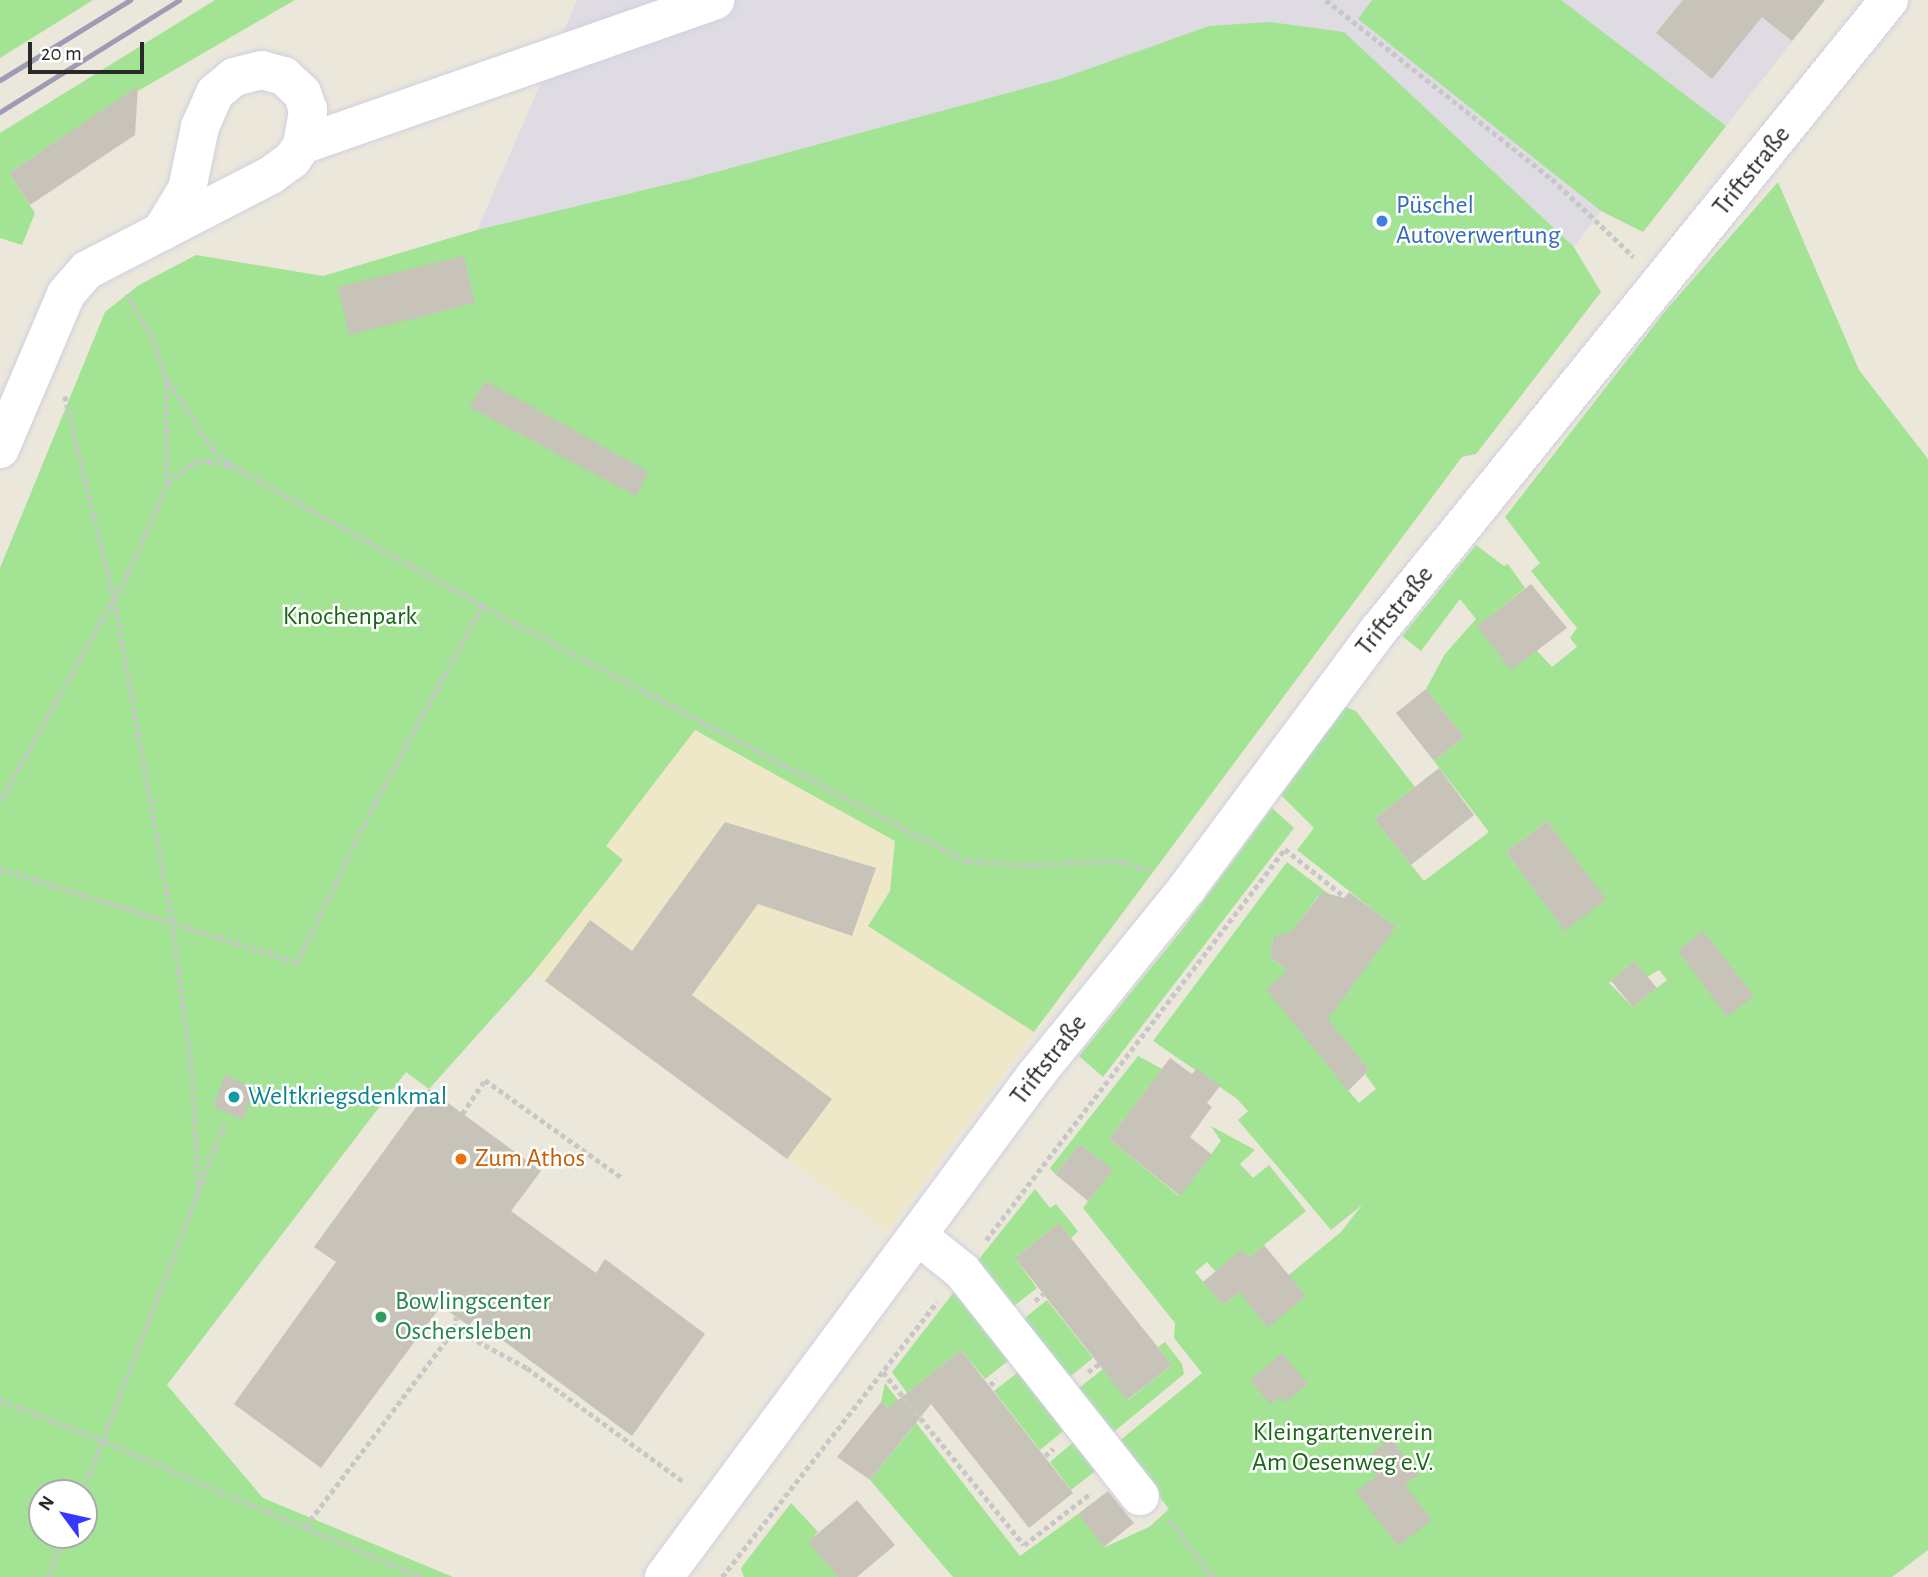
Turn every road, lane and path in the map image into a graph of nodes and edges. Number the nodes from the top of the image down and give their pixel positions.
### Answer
1 (715, 0) edge
2 (1326, 0) edge
3 (1889, 0) edge
4 (302, 145) junction
5 (161, 232) junction
6 (1662, 284) junction
7 (122, 288) dead end
8 (36, 367) junction
9 (166, 379) junction
10 (0, 449) edge
11 (235, 468) junction
12 (167, 484) junction
13 (114, 598) junction
14 (482, 606) junction
15 (0, 801) edge
16 (0, 869) edge
17 (1187, 888) junction
18 (1345, 897) dead end
19 (172, 919) junction
20 (462, 1114) dead end
21 (225, 1123) dead end
22 (621, 1177) dead end
23 (199, 1191) junction
24 (918, 1236) junction
25 (962, 1271) junction
26 (456, 1317) dead end
27 (455, 1329) junction
28 (883, 1372) junction
29 (0, 1400) edge
30 (103, 1441) junction
31 (88, 1479) edge
32 (1130, 1483) junction
33 (689, 1486) dead end
34 (305, 1527) junction
35 (59, 1549) edge
36 (48, 1577) edge
37 (421, 1577) edge
38 (664, 1577) edge
39 (722, 1577) edge
40 (1213, 1577) edge

1 - 4 street
2 - 6 path
3 - 6 street, Triftstraße
4 - 5 street
4 - 5 street
5 - 8 street
6 - 17 street, Triftstraße
7 - 9 path
8 - 10 street
8 - 13 path
9 - 11 path
9 - 12 path
11 - 12 path
11 - 14 path
12 - 13 path
13 - 15 path
13 - 19 path
14 - 17 path
14 - 19 path
16 - 19 path
17 - 24 street, Triftstraße
18 - 25 path
19 - 23 path
20 - 22 path
21 - 23 path
23 - 30 path
24 - 25 street
24 - 38 street, Triftstraße
25 - 28 path
25 - 32 street
26 - 27 path
27 - 33 path
27 - 34 path
28 - 32 path
28 - 39 path
29 - 30 path
30 - 31 path
30 - 34 path
32 - 40 path
34 - 37 path
35 - 36 path

